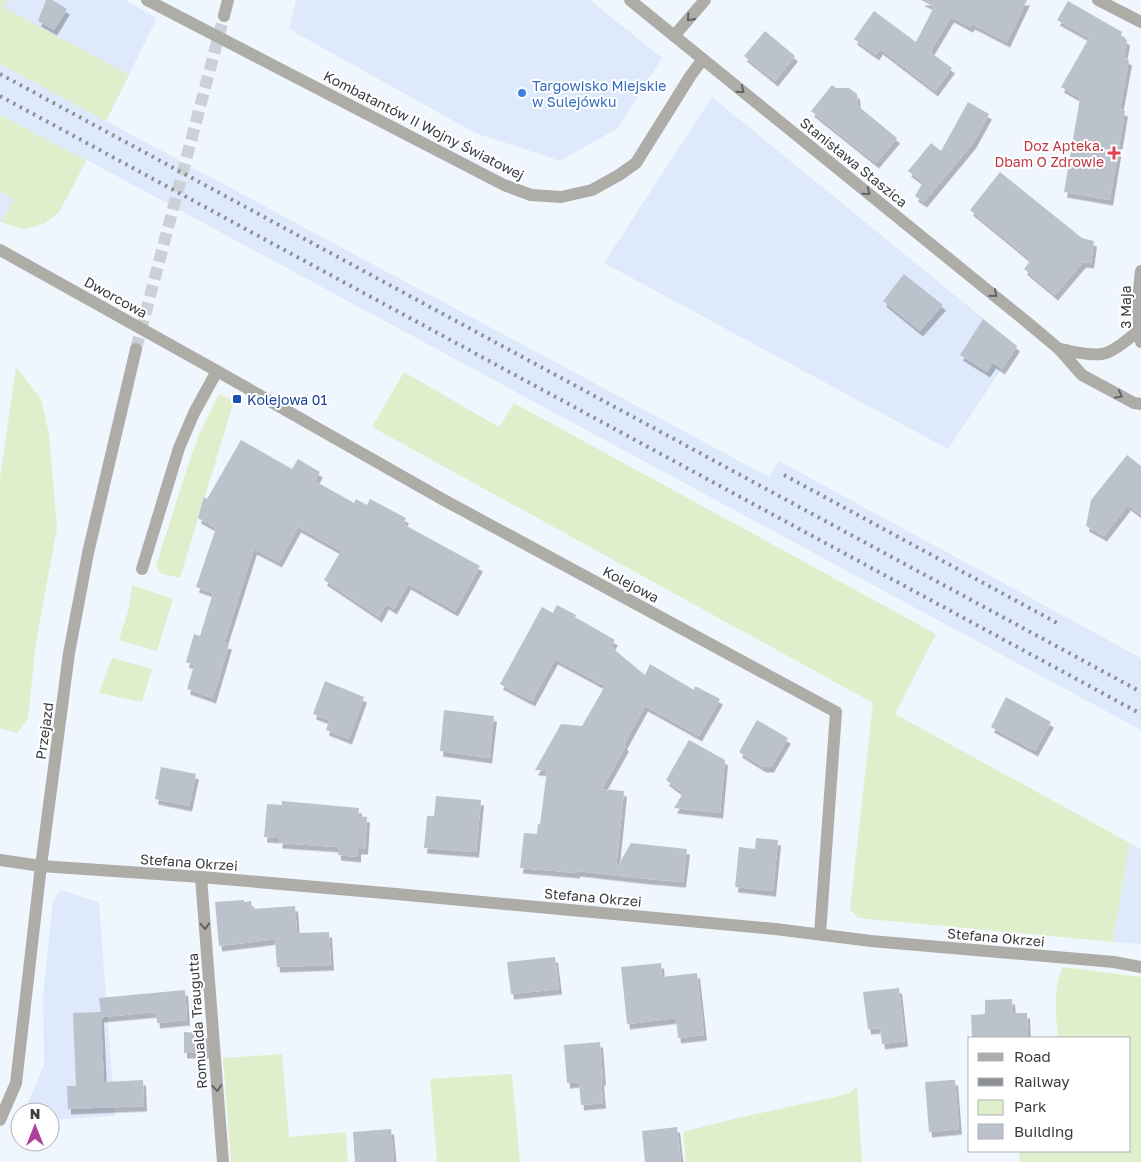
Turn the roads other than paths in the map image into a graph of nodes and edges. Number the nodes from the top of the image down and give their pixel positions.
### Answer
1 (147, 0) edge
2 (228, 0) edge
3 (630, 0) edge
4 (705, 0) edge
5 (1098, 0) edge
6 (224, 16) tunnel mouth
7 (1141, 22) edge
8 (674, 36) junction
9 (703, 59) junction
10 (0, 250) edge
11 (1141, 271) edge
12 (1140, 336) edge
13 (136, 349) tunnel mouth
14 (1059, 349) junction
15 (217, 371) junction
16 (1141, 404) edge
17 (142, 569) dead end
18 (0, 860) edge
19 (40, 866) junction
20 (201, 877) junction
21 (820, 934) junction
22 (1141, 967) edge
23 (0, 1120) edge
24 (223, 1162) edge

1 - 9 street, Kombatantów II Wojny Światowej
2 - 6 street
3 - 8 street, Stanisława Staszica
4 -> 8 street
5 - 7 street
8 - 9 street, Stanisława Staszica
9 -> 14 street, Stanisława Staszica
10 - 15 street, Dworcowa
11 - 12 street, 3 Maja
12 - 14 street
13 - 19 street, Przejazd
14 -> 16 street, Stanisława Staszica
15 - 17 street
15 - 21 street, Kolejowa
18 - 19 street, Stefana Okrzei
19 - 20 street, Stefana Okrzei
19 - 23 street, Przejazd
20 - 21 street, Stefana Okrzei
20 -> 24 street, Romualda Traugutta
21 - 22 street, Stefana Okrzei

